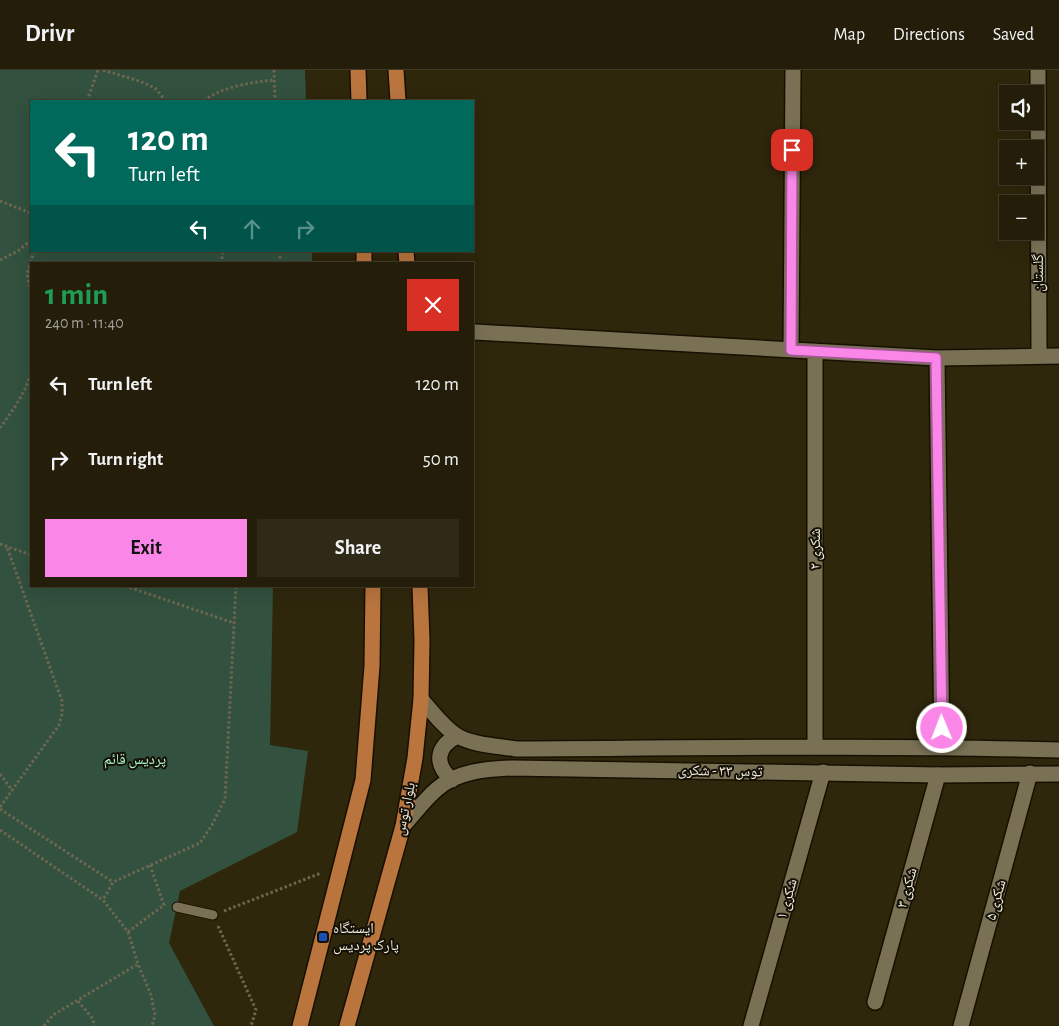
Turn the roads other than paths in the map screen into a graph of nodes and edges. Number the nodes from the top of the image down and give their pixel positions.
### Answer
1 (358, 70) edge
2 (396, 70) edge
3 (793, 70) edge
4 (1038, 70) edge
5 (359, 100) edge
6 (398, 100) edge
7 (475, 332) dead end
8 (791, 350) junction
9 (814, 351) junction
10 (1039, 356) junction
11 (1059, 356) edge
12 (936, 358) junction
13 (373, 587) edge
14 (420, 587) edge
15 (421, 699) junction
16 (457, 736) junction
17 (815, 747) junction
18 (942, 747) junction
19 (1059, 750) edge
20 (823, 772) junction
21 (1030, 773) junction
22 (1059, 774) edge
23 (938, 775) junction
24 (452, 780) junction
25 (402, 826) junction
26 (178, 907) dead end
27 (213, 915) road end
28 (875, 1002) dead end
29 (300, 1026) edge
30 (346, 1026) edge
31 (751, 1026) edge
32 (961, 1026) edge

1 - 5 main road
2 - 6 main road
3 - 8 street
4 - 10 street, گلستان
7 - 8 street
8 - 9 street
9 - 12 street
9 - 17 street, شکری ۲
10 - 11 street
10 - 12 street
12 - 18 street
13 - 29 main road
14 - 15 main road, بلوار توس
15 - 16 street, توس ۳۳ - شکری
15 - 25 main road, بلوار توس
16 - 17 street, توس ۳۳ - شکری
16 - 24 street
17 - 18 street, توس ۳۳ - شکری
18 - 19 street, توس ۳۳ - شکری
20 - 23 street, توس ۳۳ - شکری
20 - 24 street, توس ۳۳ - شکری
20 - 31 street, شکری ۱
21 - 22 street, توس ۳۳ - شکری
21 - 23 street, توس ۳۳ - شکری
21 - 32 street, شکری ۵
23 - 28 street, شکری ۳
24 - 25 street, توس ۳۳ - شکری
25 - 30 main road, بلوار توس
26 - 27 lane

